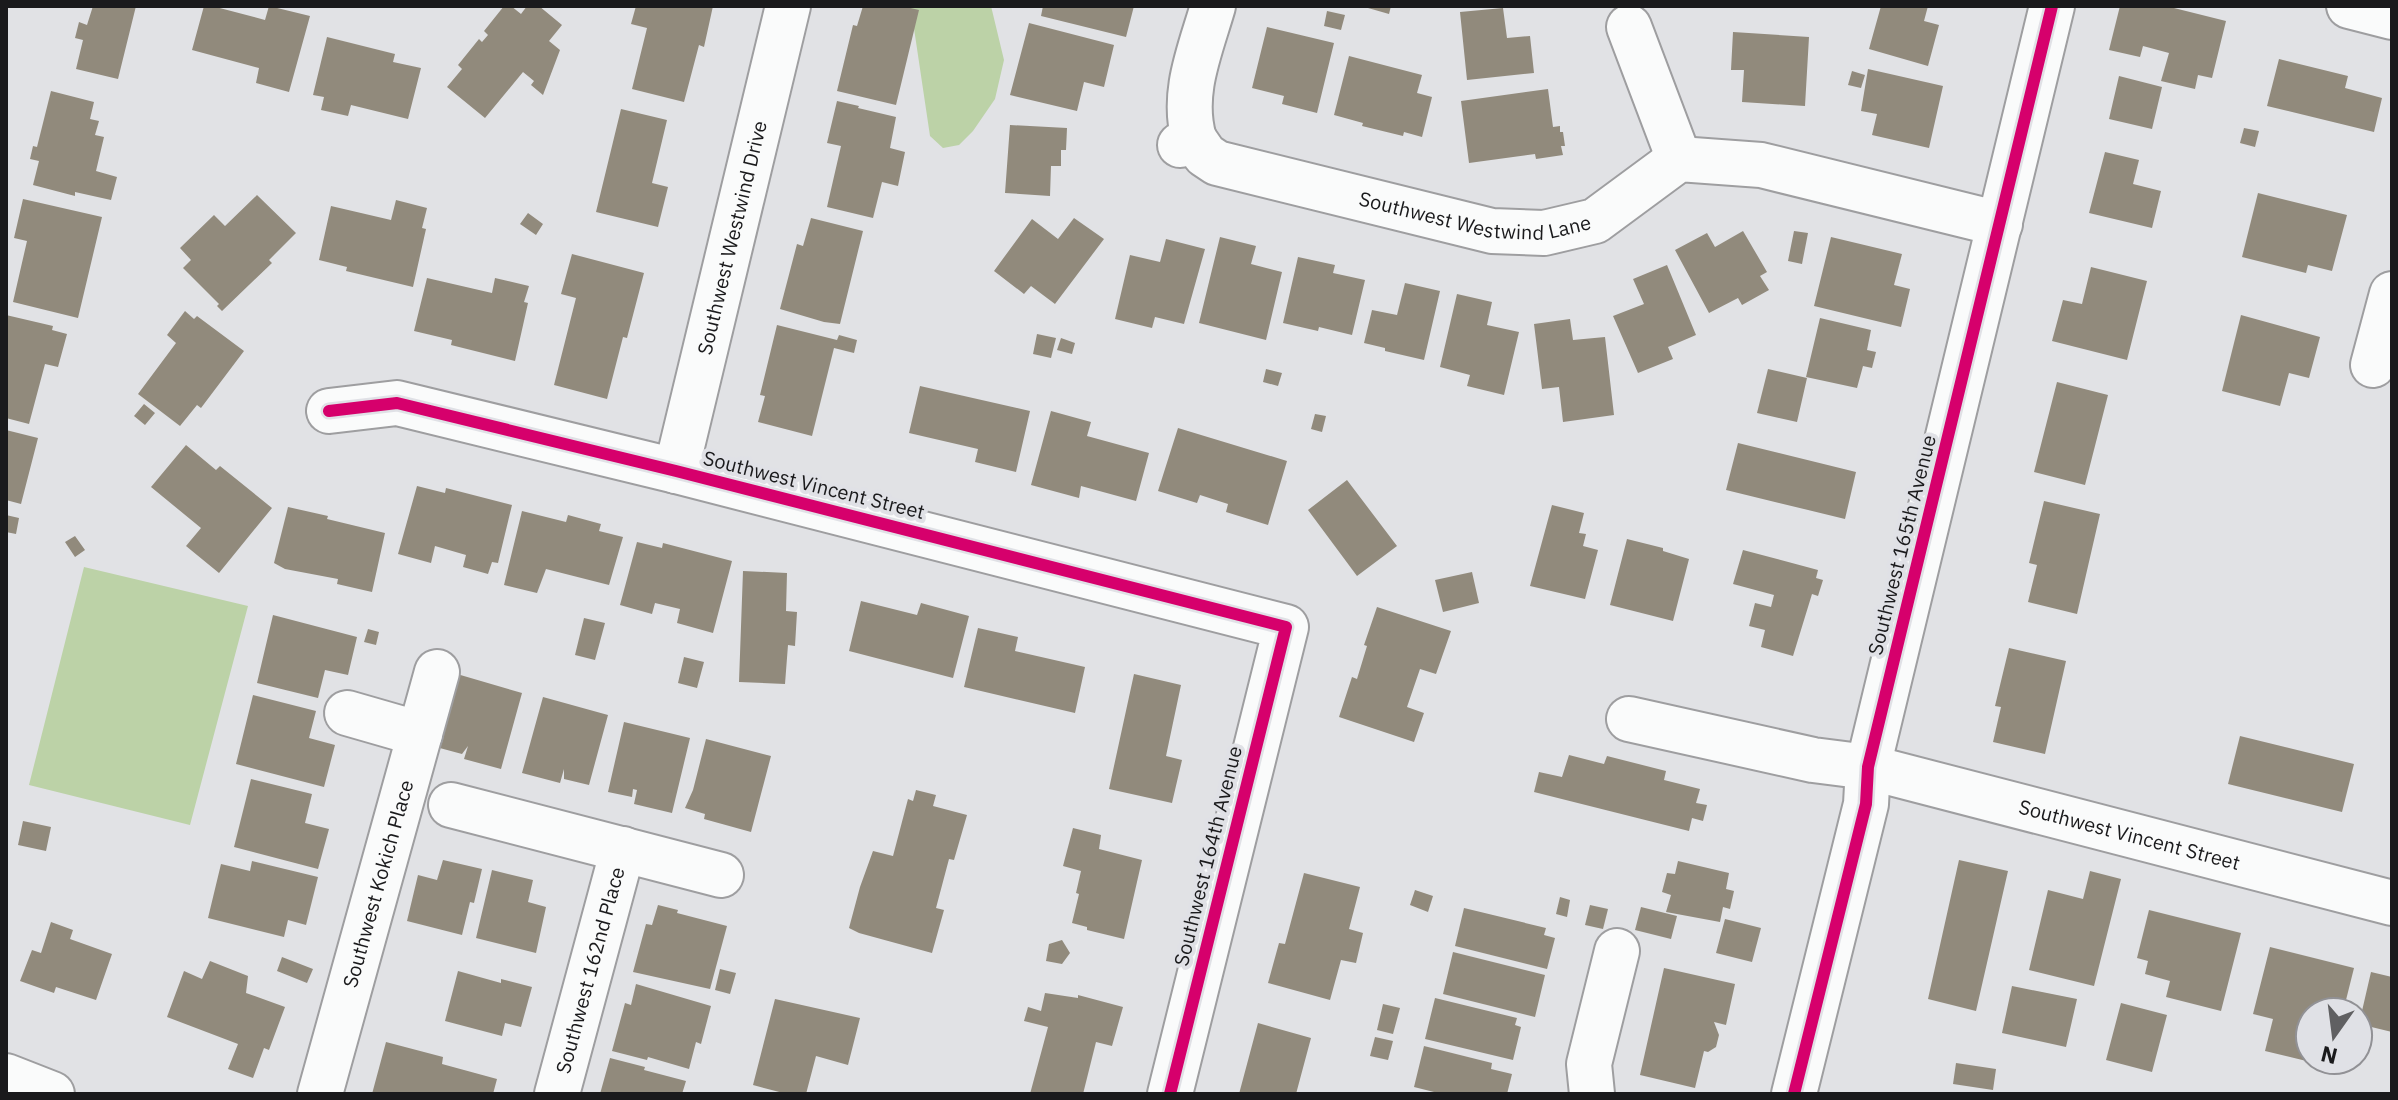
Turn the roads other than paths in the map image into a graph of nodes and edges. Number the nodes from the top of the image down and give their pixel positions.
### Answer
1 (788, 6) edge
2 (1213, 6) edge
3 (2052, 6) edge
4 (2349, 6) edge
5 (2392, 17) edge
6 (1629, 27) dead end
7 (1679, 159) junction
8 (2000, 224) junction
9 (2392, 294) edge
10 (2373, 365) dead end
11 (329, 411) dead end
12 (676, 471) junction
13 (1286, 627) joint
14 (437, 672) dead end
15 (347, 713) dead end
16 (1629, 719) dead end
17 (420, 734) junction
18 (1868, 767) junction
19 (451, 805) dead end
20 (623, 849) junction
21 (721, 875) dead end
22 (2392, 903) edge
23 (1617, 951) dead end
24 (6, 1076) edge
25 (52, 1094) edge
26 (320, 1094) edge
27 (557, 1094) edge
28 (1170, 1094) edge
29 (1592, 1094) edge
30 (1794, 1094) edge

1 - 12 street, Southwest Westwind Drive
2 - 7 street, Southwest Westwind Lane
3 - 8 street, Southwest 165th Avenue
4 - 5 street
6 - 7 street
7 - 8 street
8 - 18 street, Southwest 165th Avenue
9 - 10 street
11 - 12 street, Southwest Vincent Street
12 - 13 street, Southwest Vincent Street
13 - 28 street, Southwest 164th Avenue
14 - 17 street, Southwest Kokich Place
15 - 17 street
16 - 18 street, Southwest Vincent Street
17 - 26 street, Southwest Kokich Place
18 - 22 street, Southwest Vincent Street
18 - 30 street, Southwest 165th Avenue
19 - 20 street, Southwest 162nd Place
20 - 21 street, Southwest 162nd Place
20 - 27 street, Southwest 162nd Place
23 - 29 street
24 - 25 street

